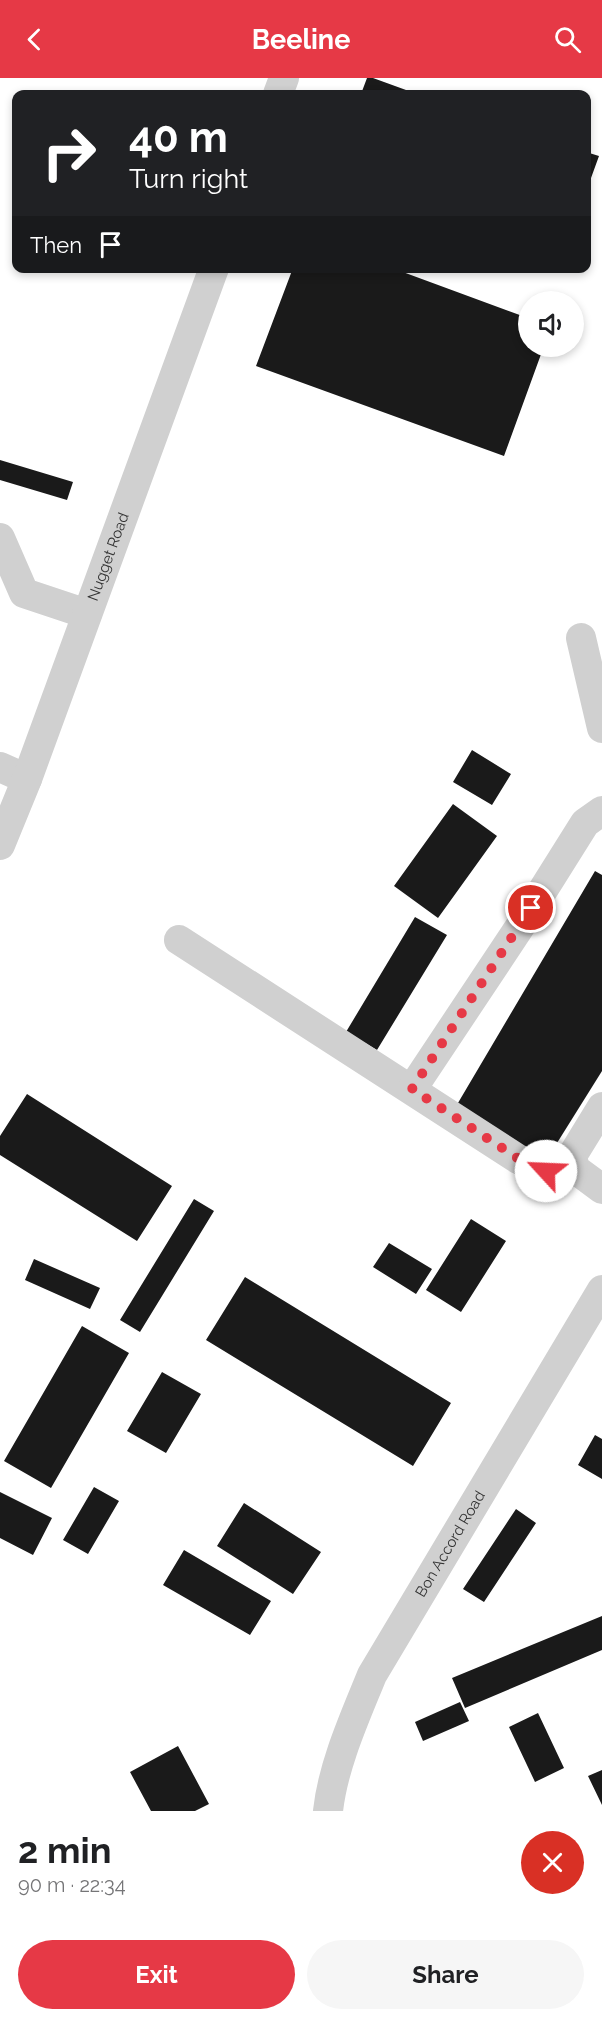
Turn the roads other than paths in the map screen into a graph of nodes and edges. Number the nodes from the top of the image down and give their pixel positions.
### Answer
1 (212, 273) edge
2 (0, 538) edge
3 (87, 614) junction
4 (581, 638) dead end
5 (602, 728) edge
6 (0, 767) edge
7 (27, 779) junction
8 (602, 811) edge
9 (0, 845) edge
10 (179, 940) dead end
11 (412, 1089) junction
12 (602, 1107) edge
13 (575, 1170) junction
14 (602, 1189) edge
15 (602, 1290) edge
16 (328, 1811) edge

1 - 3 street, Nugget Road
2 - 3 street
3 - 7 street, Nugget Road
4 - 5 street
6 - 7 street
7 - 9 street, Nugget Road
8 - 11 street
10 - 11 street
11 - 13 street
12 - 13 street
13 - 14 street
15 - 16 street, Bon Accord Road

